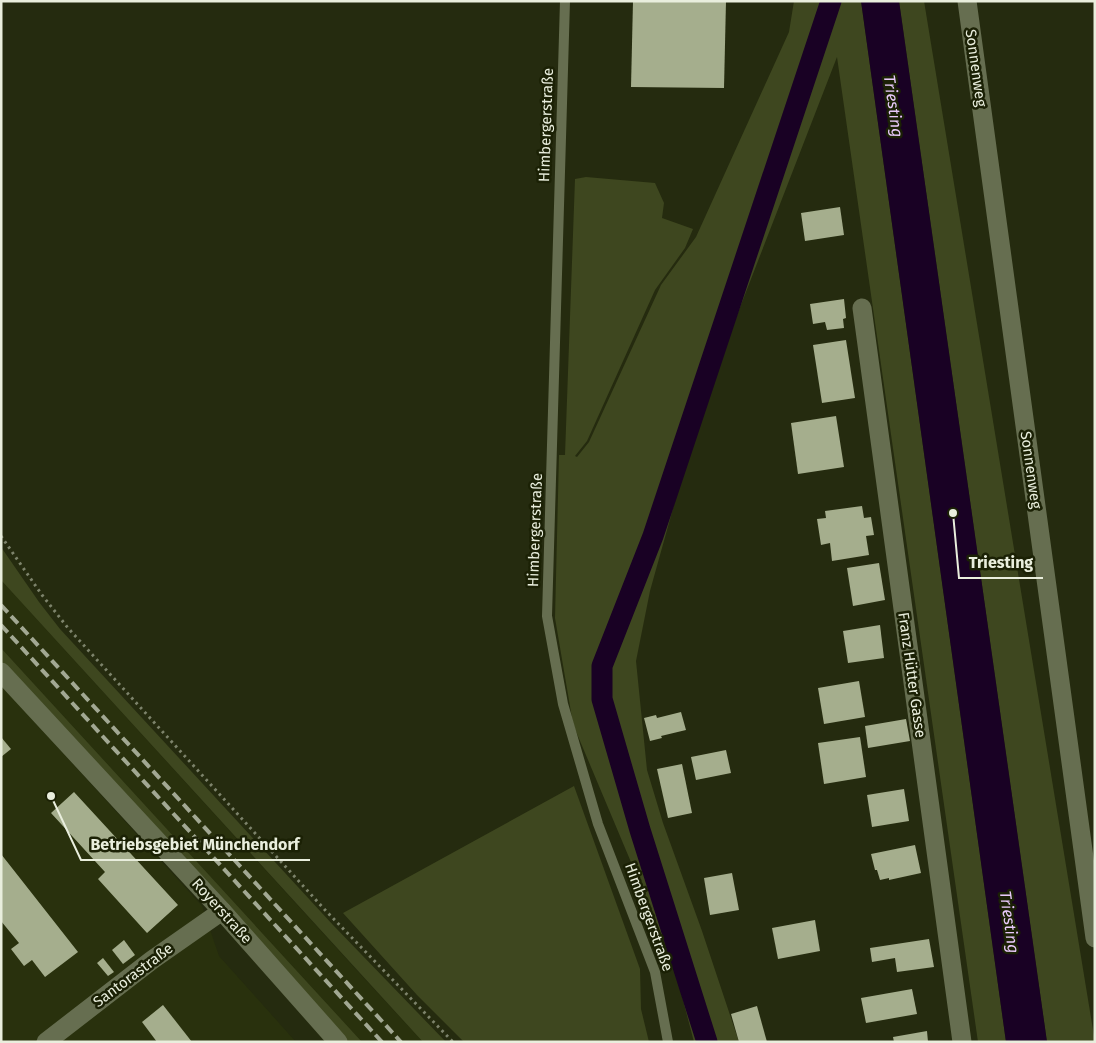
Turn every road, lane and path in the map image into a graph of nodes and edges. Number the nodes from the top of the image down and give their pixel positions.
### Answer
1 (565, 1) edge
2 (966, 1) edge
3 (862, 308) dead end
4 (1, 536) edge
5 (1, 672) edge
6 (222, 911) junction
7 (1095, 938) edge
8 (46, 1042) edge
9 (338, 1042) edge
10 (453, 1042) edge
11 (668, 1042) edge
12 (962, 1042) edge

1 - 11 lane, Himbergerstraße
2 - 7 street, Sonnenweg
3 - 12 street, Franz Hütter Gasse
4 - 10 path
5 - 6 street, Royerstraße
6 - 8 street, Santorastraße
6 - 9 street, Royerstraße

